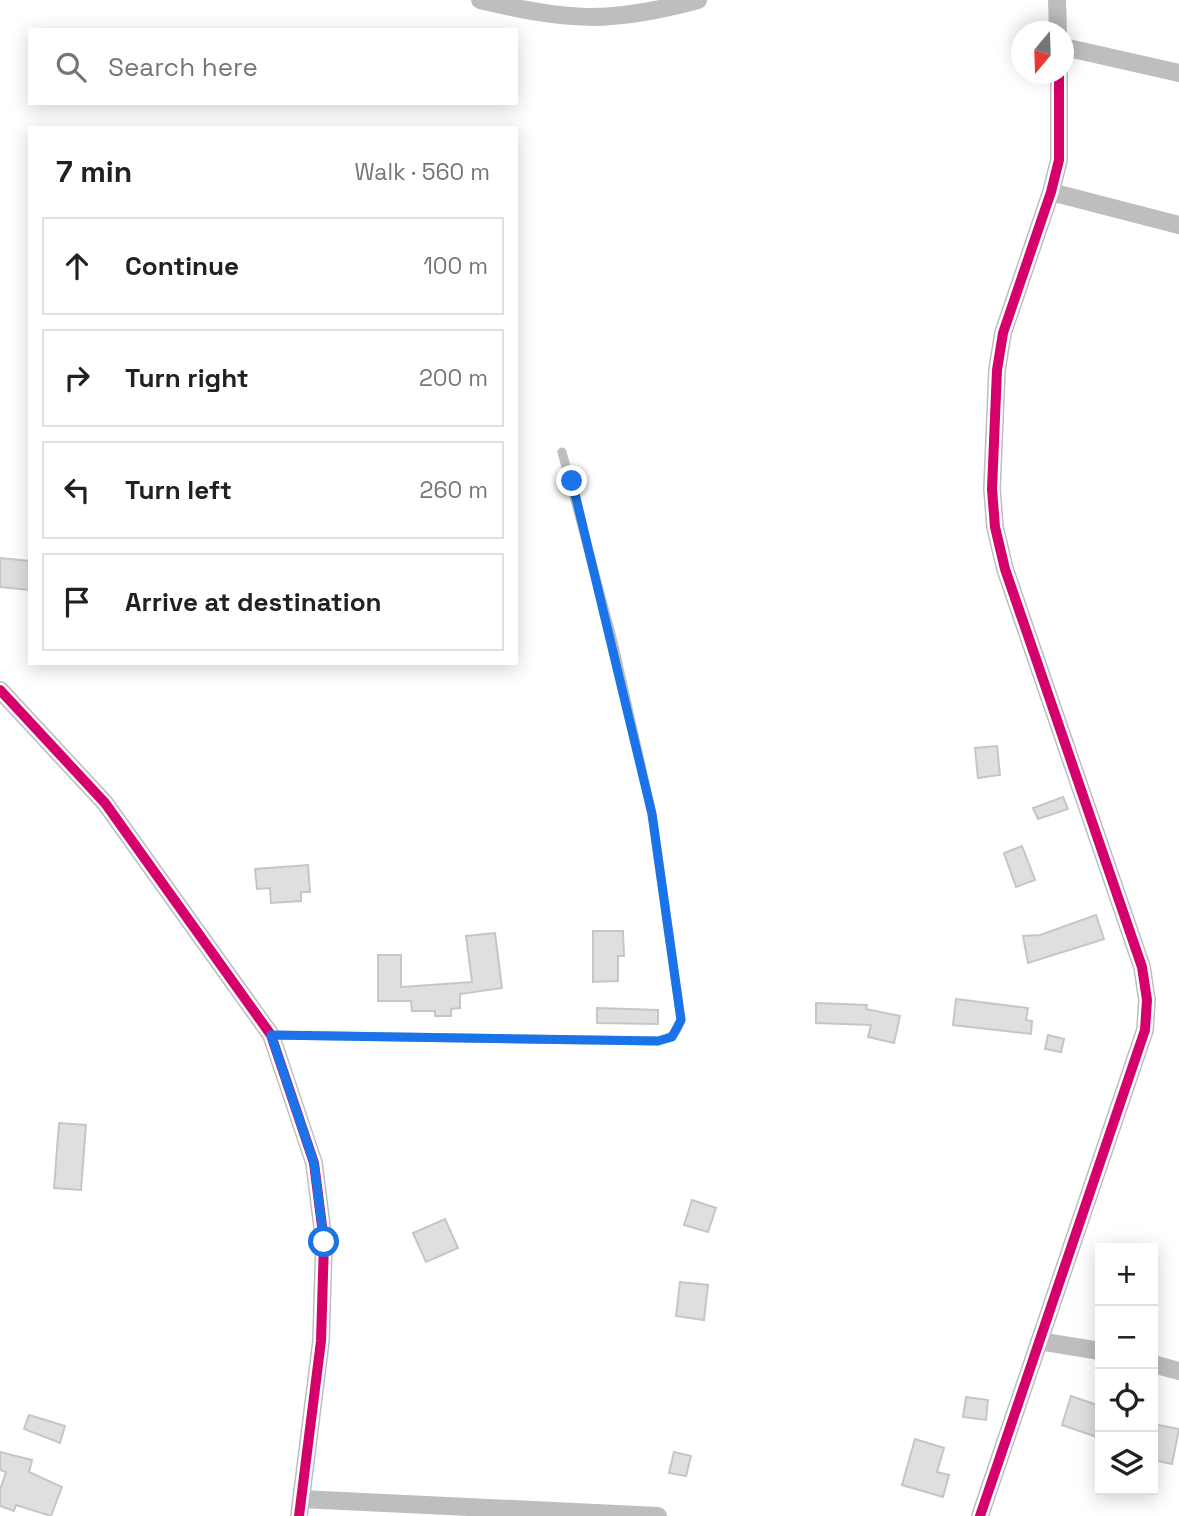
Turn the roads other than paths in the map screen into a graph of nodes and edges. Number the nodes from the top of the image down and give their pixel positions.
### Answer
1 (480, 0) edge
2 (698, 0) edge
3 (1057, 0) edge
4 (1058, 21) edge
5 (1074, 49) edge
6 (1179, 73) edge
7 (1059, 84) edge
8 (1051, 192) junction
9 (1179, 225) edge
10 (562, 452) dead end
11 (0, 690) edge
12 (271, 1035) junction
13 (1039, 1341) junction
14 (1095, 1350) edge
15 (1158, 1365) edge
16 (1179, 1371) edge
17 (300, 1508) edge
18 (658, 1516) edge
19 (980, 1516) edge

1 - 2 street
3 - 4 street
5 - 6 street
7 - 8 street
8 - 9 street
8 - 13 street
10 - 12 lane
11 - 12 street
12 - 17 street
13 - 14 street
13 - 19 street
15 - 16 street
17 - 18 street

